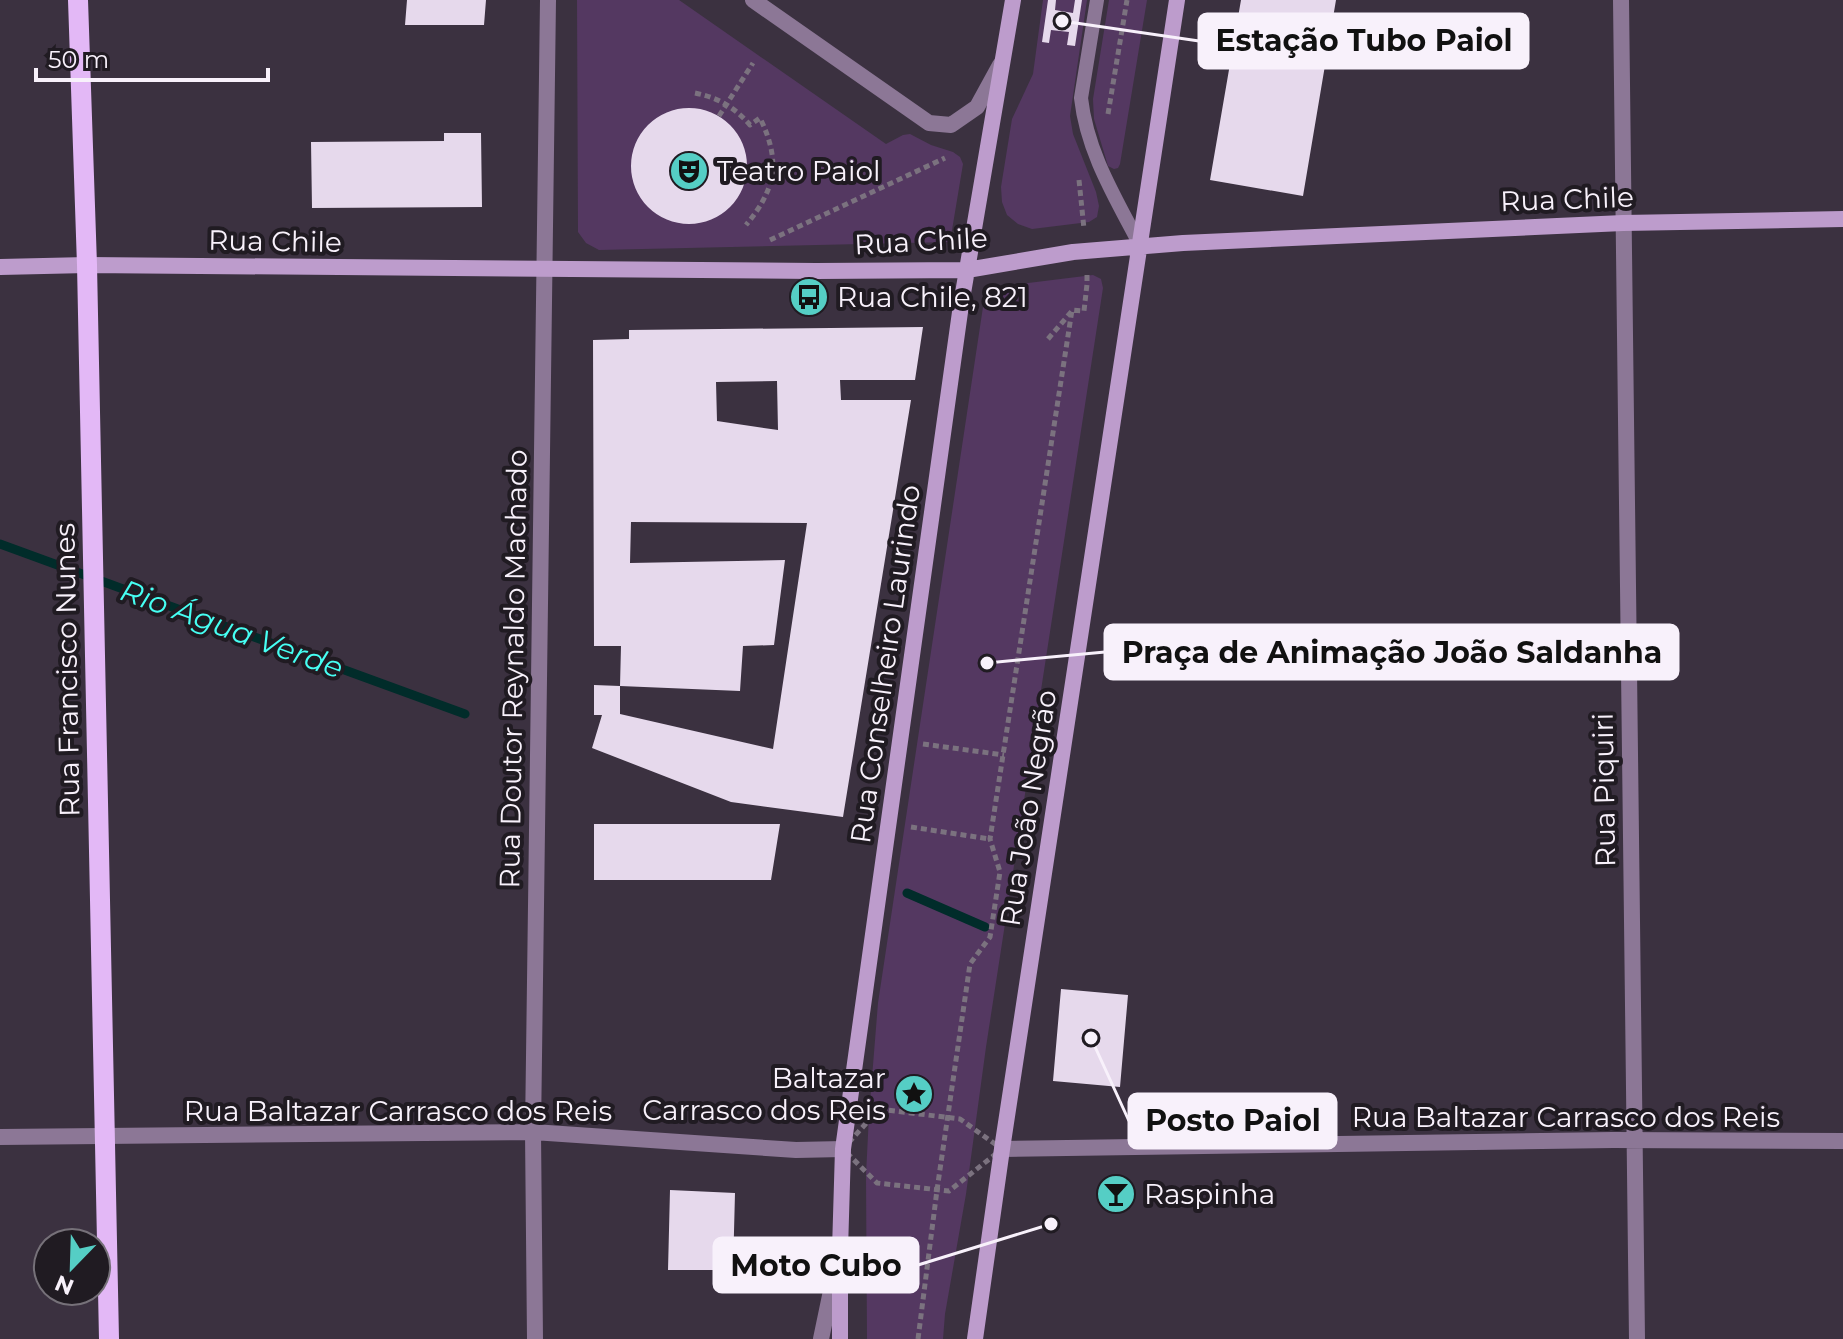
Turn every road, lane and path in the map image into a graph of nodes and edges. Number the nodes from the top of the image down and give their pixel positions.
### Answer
1 (78, 0) edge
2 (548, 0) edge
3 (1013, 0) edge
4 (1097, 0) edge
5 (1127, 0) edge
6 (1177, 0) edge
7 (1621, 0) edge
8 (761, 2) edge
9 (1005, 56) junction
10 (753, 63) dead end
11 (695, 93) dead end
12 (727, 104) junction
13 (719, 116) dead end
14 (1107, 119) dead end
15 (945, 158) dead end
16 (1079, 178) dead end
17 (1083, 205) dead end
18 (1843, 219) edge
19 (1623, 223) junction
20 (746, 225) dead end
21 (770, 240) dead end
22 (1140, 245) junction
23 (87, 265) junction
24 (0, 267) edge
25 (544, 269) junction
26 (967, 270) junction
27 (1087, 284) dead end
28 (1072, 310) junction
29 (1048, 339) dead end
30 (923, 744) dead end
31 (1004, 755) junction
32 (911, 827) dead end
33 (990, 839) junction
34 (879, 1109) dead end
35 (948, 1117) junction
36 (960, 1119) dead end
37 (533, 1132) junction
38 (105, 1136) junction
39 (0, 1137) edge
40 (1634, 1140) junction
41 (1843, 1141) edge
42 (843, 1149) junction
43 (1002, 1149) junction
44 (877, 1183) dead end
45 (937, 1190) junction
46 (949, 1191) dead end
47 (840, 1250) junction
48 (109, 1339) edge
49 (535, 1339) edge
50 (821, 1339) edge
51 (840, 1339) edge
52 (918, 1339) edge
53 (975, 1339) edge
54 (1637, 1339) edge

1 - 23 main road, Rua Francisco Nunes
2 - 25 street, Rua Doutor Reynaldo Machado
3 - 9 main road, Rua Conselheiro Laurindo
4 - 22 lane
5 - 14 path
6 - 22 main road, Rua João Negrão
7 - 19 street, Rua Piquiri
8 - 9 street
9 - 26 main road, Rua Conselheiro Laurindo
10 - 12 path
11 - 12 path
12 - 13 path
12 - 20 path
15 - 21 path
16 - 17 path
18 - 19 main road, Rua Chile
19 - 22 main road, Rua Chile
19 - 40 street, Rua Piquiri
22 - 26 main road, Rua Chile
22 - 43 main road, Rua João Negrão
23 - 24 main road, Rua Chile
23 - 25 main road, Rua Chile
23 - 38 main road, Rua Francisco Nunes
25 - 26 main road, Rua Chile
25 - 37 street, Rua Doutor Reynaldo Machado
26 - 42 main road, Rua Conselheiro Laurindo
27 - 28 path
28 - 29 path
28 - 31 path
30 - 31 path
31 - 33 path
32 - 33 path
33 - 35 path
34 - 35 path
35 - 36 path
35 - 45 path
37 - 38 street, Rua Baltazar Carrasco dos Reis
37 - 42 street, Rua Baltazar Carrasco dos Reis
37 - 49 street, Rua Doutor Reynaldo Machado
38 - 39 street, Rua Baltazar Carrasco dos Reis
38 - 48 main road, Rua Francisco Nunes
40 - 41 street, Rua Baltazar Carrasco dos Reis
40 - 43 street, Rua Baltazar Carrasco dos Reis
40 - 54 street, Rua Piquiri
42 - 47 main road, Rua Conselheiro Laurindo
43 - 53 main road, Rua João Negrão
44 - 45 path
45 - 46 path
45 - 52 path
47 - 50 street
47 - 51 main road, Rua Conselheiro Laurindo

